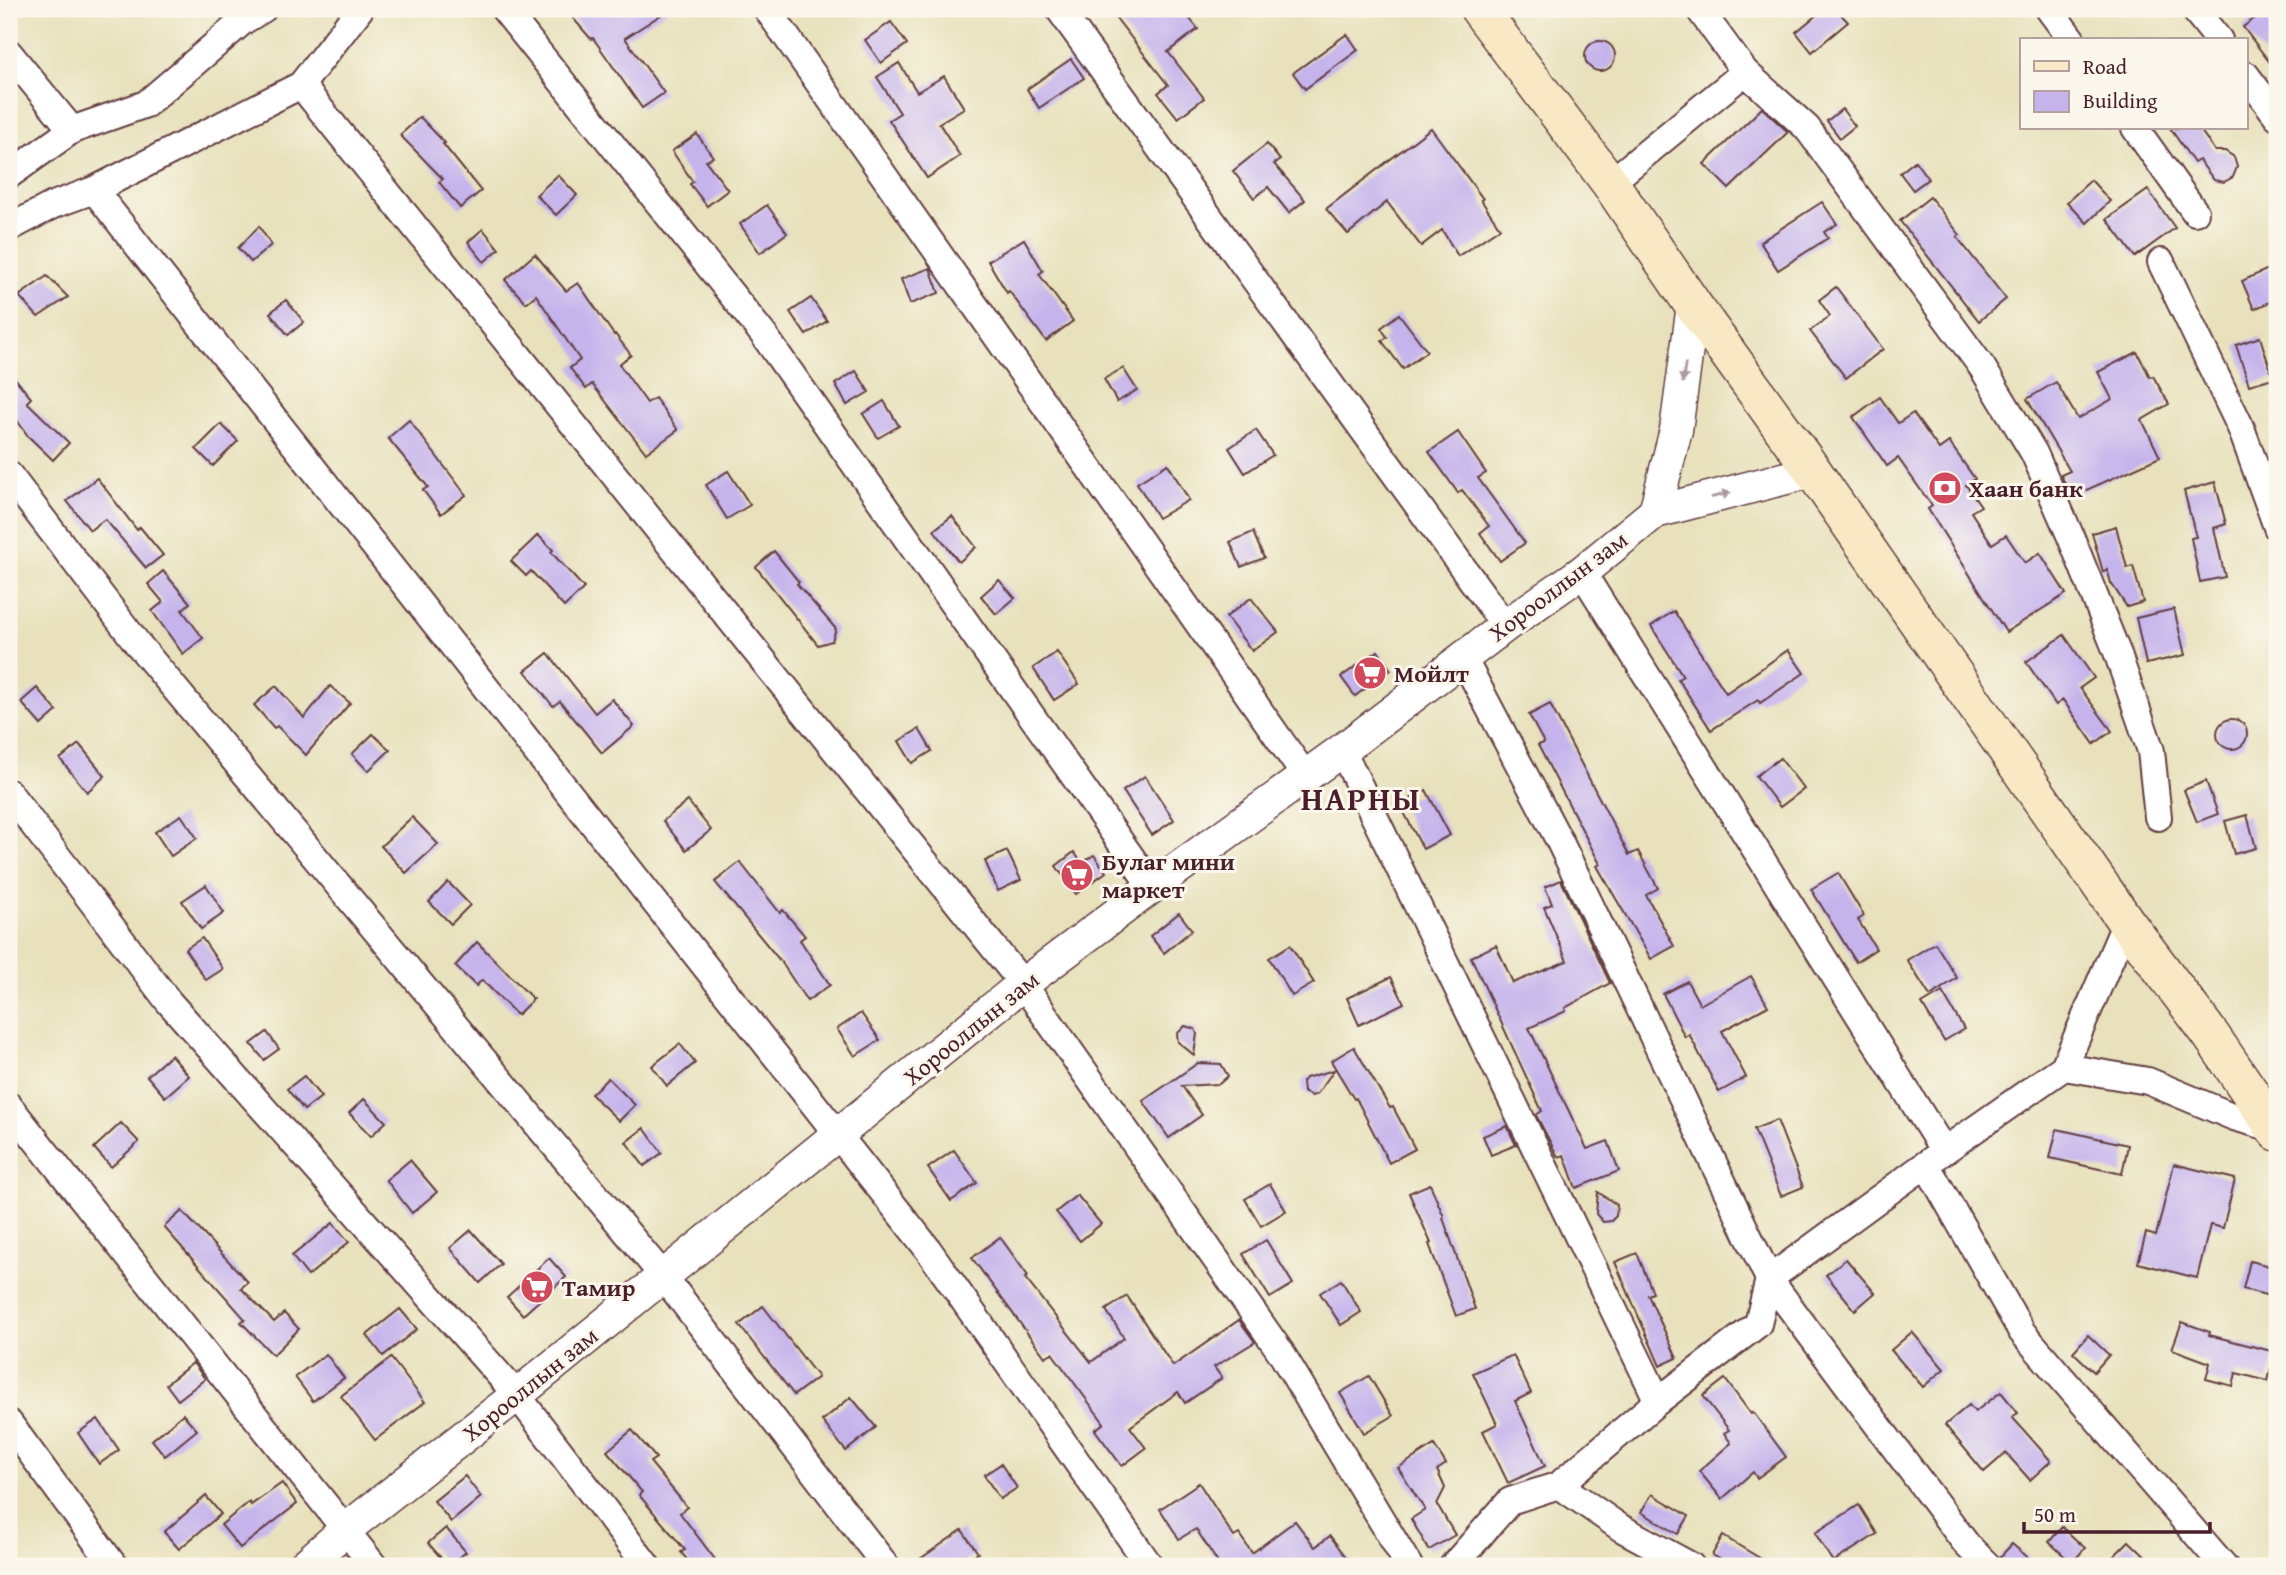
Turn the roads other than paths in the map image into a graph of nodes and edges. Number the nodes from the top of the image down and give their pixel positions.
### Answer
1 (360, 9) edge
2 (504, 9) edge
3 (767, 9) edge
4 (1059, 9) edge
5 (1479, 9) edge
6 (1699, 9) edge
7 (2049, 9) edge
8 (2194, 9) edge
9 (247, 13) edge
10 (2071, 38) edge
11 (2217, 38) edge
12 (9, 53) edge
13 (1745, 72) junction
14 (2248, 78) edge
15 (301, 85) junction
16 (2277, 116) edge
17 (72, 130) junction
18 (2136, 130) edge
19 (9, 175) edge
20 (1610, 183) junction
21 (94, 190) junction
22 (2195, 212) dead end
23 (9, 228) edge
24 (2161, 262) dead end
25 (1693, 305) junction
26 (1813, 471) junction
27 (9, 475) edge
28 (1656, 512) junction
29 (2277, 527) edge
30 (1582, 572) junction
31 (1505, 626) junction
32 (1463, 658) junction
33 (1342, 750) junction
34 (1306, 777) junction
35 (9, 793) edge
36 (2158, 817) dead end
37 (1152, 887) junction
38 (2126, 922) junction
39 (1023, 984) junction
40 (2064, 1067) junction
41 (9, 1106) edge
42 (2276, 1130) edge
43 (839, 1135) junction
44 (1935, 1157) junction
45 (664, 1277) junction
46 (1769, 1279) junction
47 (517, 1395) junction
48 (1658, 1401) junction
49 (9, 1423) edge
50 (1559, 1485) junction
51 (345, 1530) junction
52 (114, 1566) edge
53 (304, 1566) edge
54 (374, 1566) edge
55 (647, 1566) edge
56 (886, 1566) edge
57 (1150, 1566) edge
58 (1409, 1566) edge
59 (1453, 1566) edge
60 (1691, 1566) edge
61 (1988, 1566) edge
62 (2224, 1566) edge

1 - 15 street
2 - 37 street
3 - 34 street
4 - 31 street
5 - 20 main road
6 - 13 street
7 - 10 street
8 - 11 street
9 - 17 street
12 - 17 street
13 - 20 street
13 - 36 street
14 - 16 street
15 - 21 street
15 - 39 street
17 - 19 street
18 - 22 street
20 - 25 main road
21 - 23 street
21 - 43 street
24 - 29 street
25 - 26 main road
25 -> 28 street
28 -> 26 street, Хорооллын зам
26 - 38 main road
27 - 45 street
28 - 30 street, Хорооллын зам
30 - 31 street, Хорооллын зам
30 - 44 street
31 - 32 street, Хорооллын зам
32 - 33 street, Хорооллын зам
32 - 46 street
33 - 34 street, Хорооллын зам
33 - 48 street
34 - 37 street, Хорооллын зам
35 - 47 street
37 - 39 street, Хорооллын зам
38 - 40 street
38 - 42 main road
39 - 43 street, Хорооллын зам
39 - 58 street
40 - 42 street
40 - 44 street
41 - 51 street
43 - 45 street, Хорооллын зам
43 - 57 street
44 - 46 street
44 - 62 street
45 - 47 street, Хорооллын зам
45 - 56 street
46 - 48 street
46 - 61 street
47 - 51 street, Хорооллын зам
47 - 55 street
48 - 50 street
49 - 52 street
50 - 59 street
50 - 60 street
51 - 53 street, Хорооллын зам
51 - 54 street

